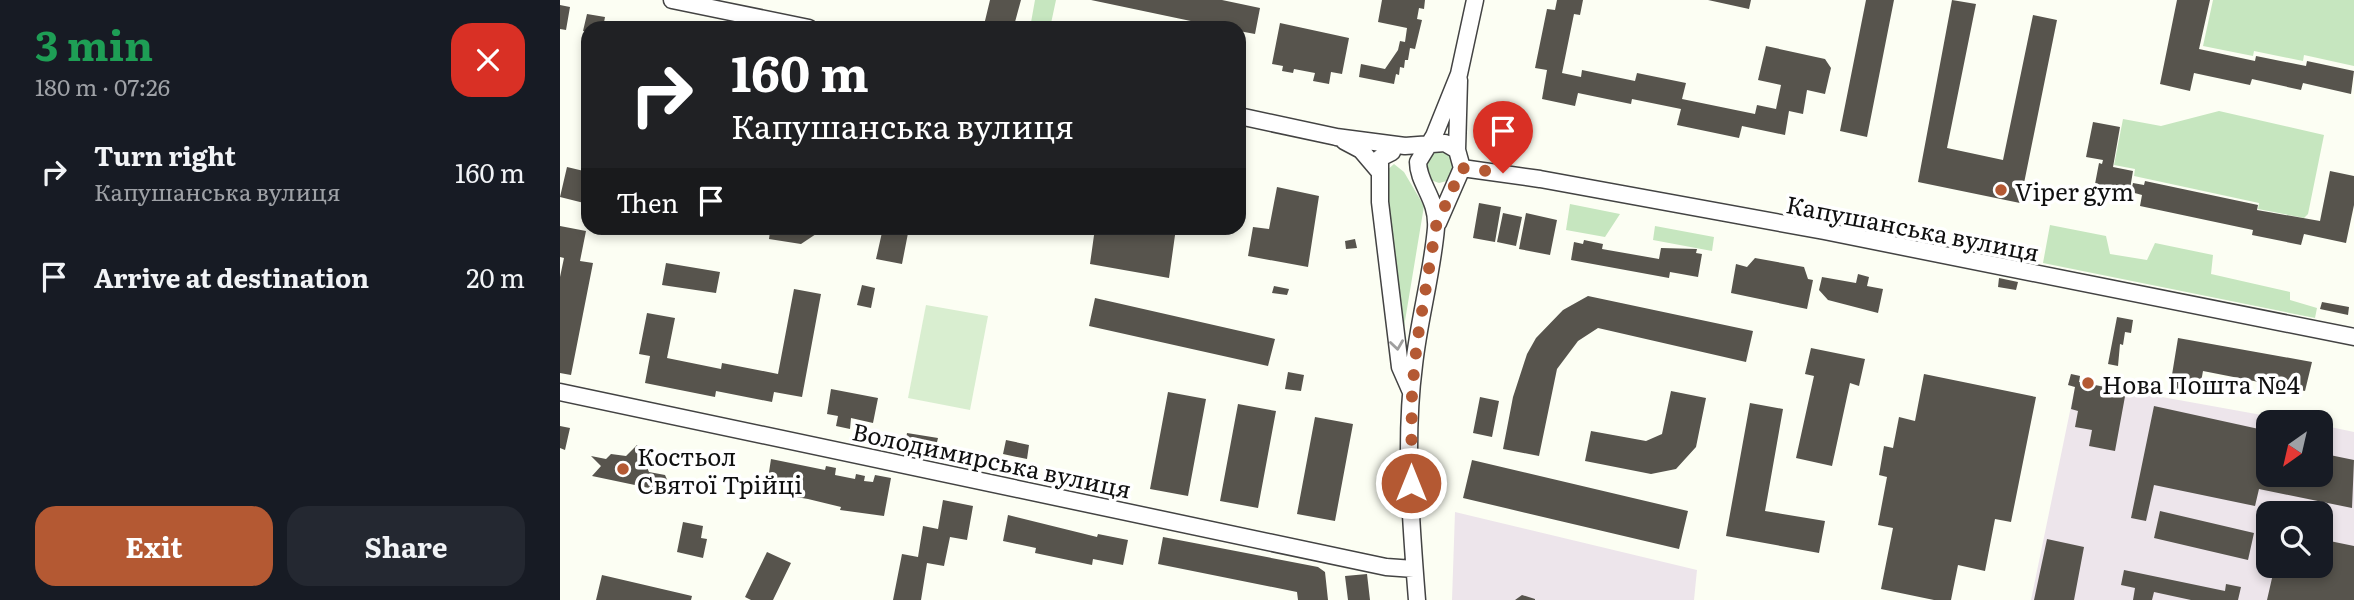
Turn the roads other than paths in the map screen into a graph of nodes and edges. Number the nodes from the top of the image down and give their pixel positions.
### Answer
1 (673, 0) edge
2 (1475, 0) edge
3 (775, 21) edge
4 (1459, 74) junction
5 (1246, 117) edge
6 (1336, 136) junction
7 (1430, 144) junction
8 (1457, 150) junction
9 (1392, 152) junction
10 (1378, 170) junction
11 (1460, 174) junction
12 (1422, 179) junction
13 (1436, 226) junction
14 (2354, 337) edge
15 (560, 392) edge
16 (1412, 392) junction
17 (1414, 569) junction
18 (1417, 600) edge

1 - 3 street
2 - 4 street
4 - 7 street
4 - 8 street
5 - 6 street
6 - 7 street
6 - 9 street
6 - 10 street
7 - 8 street
7 - 12 street
8 - 11 street
9 - 10 street
9 - 12 street
10 -> 16 street
11 - 12 street
11 - 13 street
11 - 14 street, Капушанська вулиця
12 - 13 street
13 - 16 street
15 - 17 street, Володимирська вулиця
16 - 17 street
17 - 18 street

